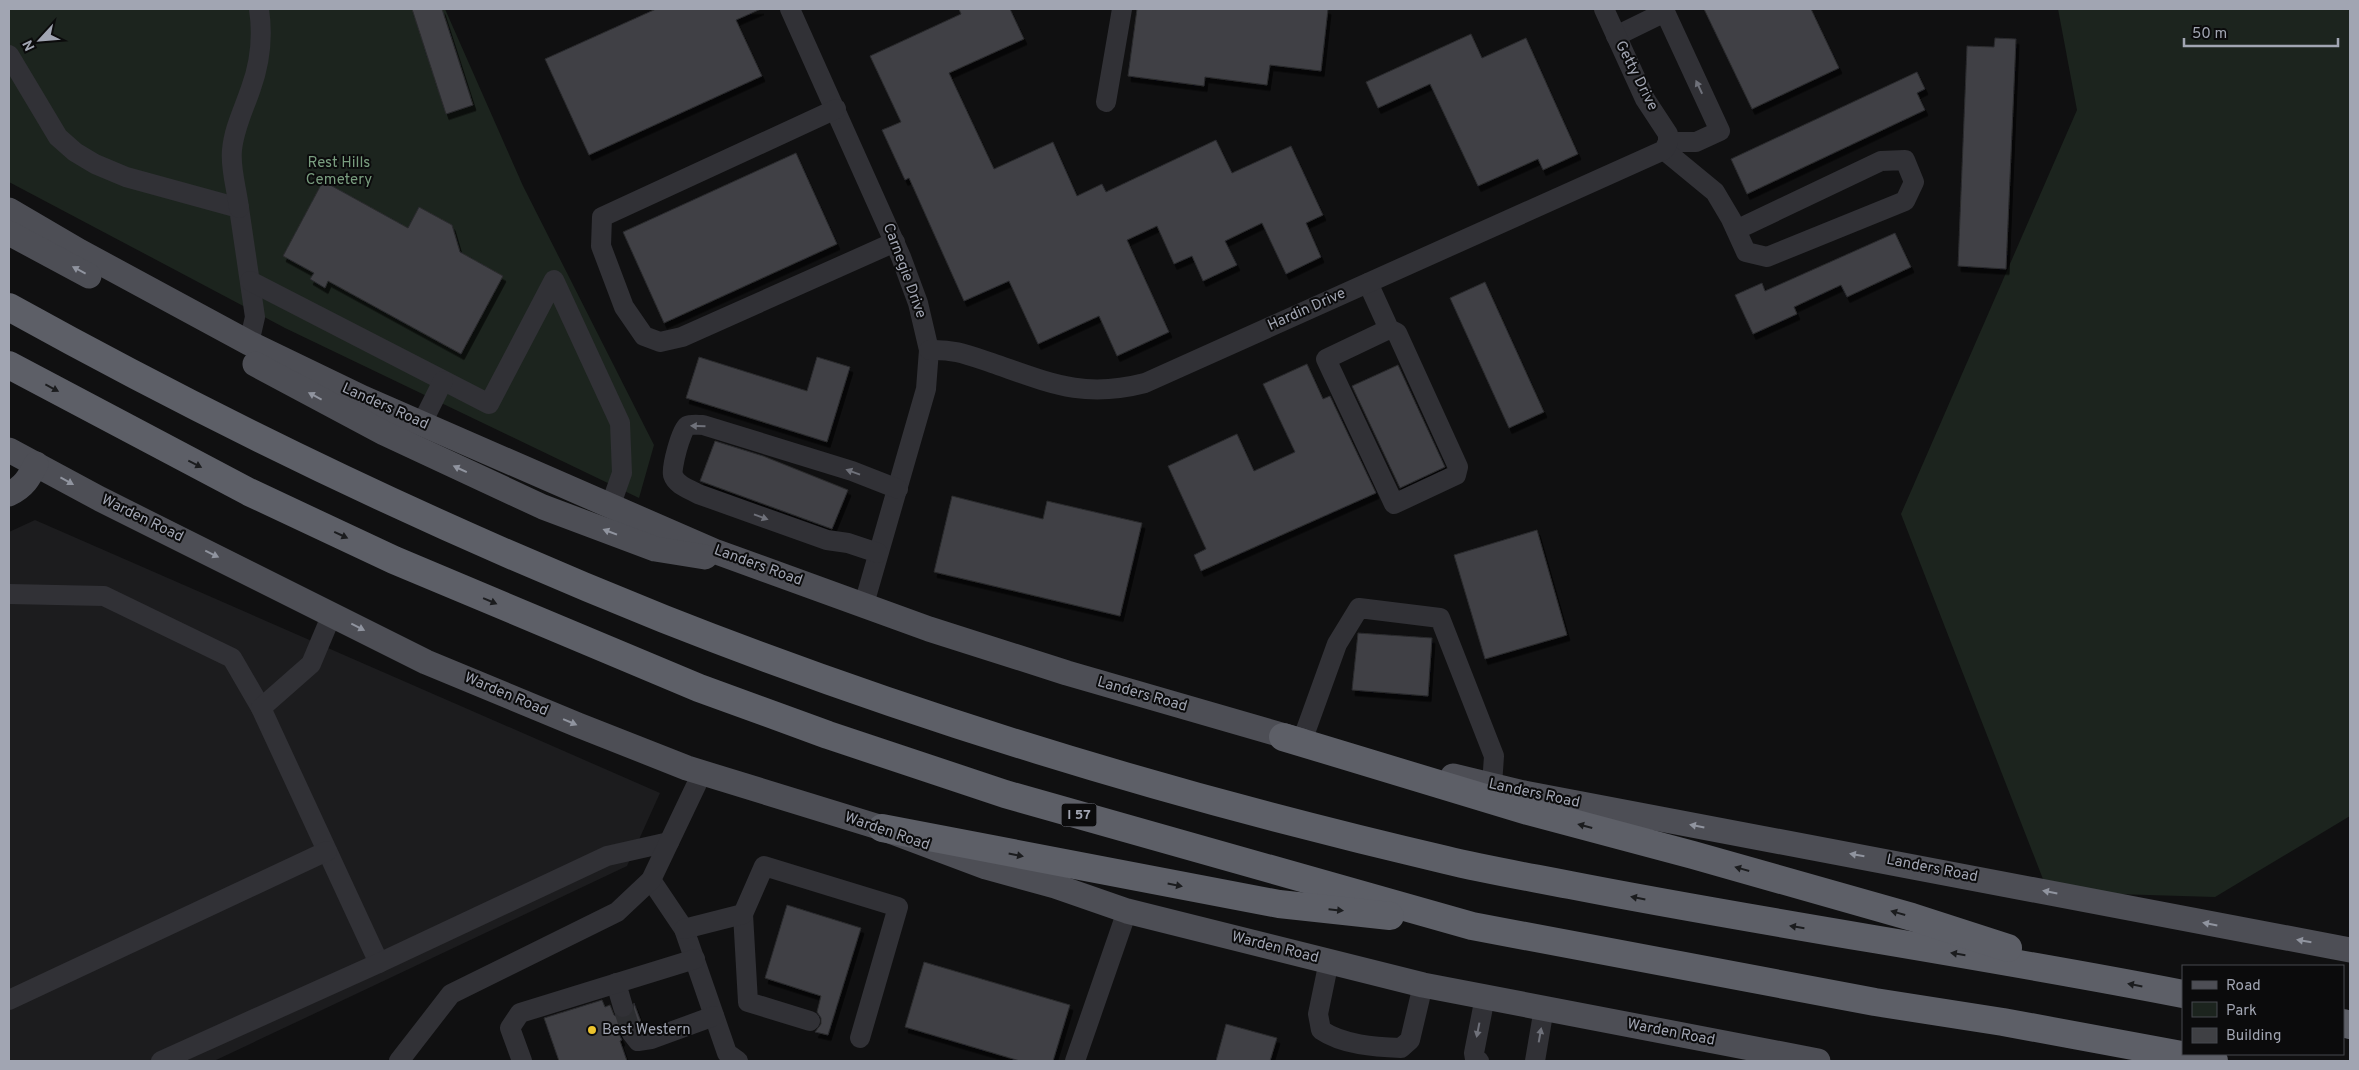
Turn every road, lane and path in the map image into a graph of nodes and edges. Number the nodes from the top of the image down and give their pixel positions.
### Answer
1 (259, 9) edge
2 (790, 9) edge
3 (1122, 9) edge
4 (1604, 9) edge
5 (1616, 36) junction
6 (9, 55) edge
7 (1106, 102) dead end
8 (836, 109) junction
9 (1666, 146) junction
10 (239, 208) junction
11 (9, 210) edge
12 (1736, 230) junction
13 (9, 233) edge
14 (895, 242) junction
15 (250, 281) junction
16 (1368, 283) junction
17 (9, 307) edge
18 (1389, 329) junction
19 (249, 343) junction
20 (929, 350) junction
21 (9, 365) edge
22 (443, 381) junction
23 (422, 423) junction
24 (9, 450) edge
25 (36, 464) junction
26 (898, 489) junction
27 (9, 494) edge
28 (610, 507) junction
29 (878, 553) junction
30 (752, 564) junction
31 (9, 594) edge
32 (864, 604) junction
33 (332, 614) junction
34 (261, 708) junction
35 (1292, 739) junction
36 (702, 773) junction
37 (1492, 785) junction
38 (882, 828) junction
39 (669, 842) junction
40 (327, 851) junction
41 (651, 880) junction
42 (1127, 911) junction
43 (743, 914) junction
44 (1472, 926) junction
45 (684, 929) junction
46 (2350, 950) edge
47 (695, 959) junction
48 (1328, 961) junction
49 (379, 963) junction
50 (2094, 977) junction
51 (616, 983) junction
52 (1423, 985) junction
53 (2182, 994) edge
54 (1485, 997) junction
55 (9, 1000) edge
56 (623, 1007) tunnel mouth
57 (1544, 1008) junction
58 (714, 1016) junction
59 (810, 1021) dead end
60 (631, 1032) dead end
61 (860, 1038) dead end
62 (1742, 1054) edge
63 (161, 1061) edge
64 (399, 1061) edge
65 (522, 1061) edge
66 (738, 1061) edge
67 (1075, 1061) edge
68 (1479, 1061) edge
69 (1535, 1061) edge
70 (1818, 1061) edge
71 (2214, 1061) edge

1 - 10 street
2 - 8 street, Carnegie Drive
3 - 7 street
4 - 5 street, Getty Drive
5 - 9 street, Getty Drive
9 -> 5 street
6 - 10 street
8 - 14 street, Carnegie Drive
8 - 14 street
9 - 12 street
9 - 16 street, Hardin Drive
10 - 15 street
11 - 19 main road, Landers Road
12 - 12 street
30 -> 13 main road
14 - 20 street, Carnegie Drive
15 - 19 street
15 - 22 street
16 - 18 street
16 - 20 street, Hardin Drive
50 -> 17 highway
18 - 18 street
19 - 23 main road, Landers Road
20 - 26 street, Carnegie Drive
21 -> 44 highway, I 57
22 - 23 street
22 - 28 street
23 - 28 main road, Landers Road
24 - 25 main road, Warden Road
25 - 27 main road
25 -> 33 main road, Warden Road
26 - 29 street, Carnegie Drive
26 -> 29 street
28 - 30 main road, Landers Road
29 - 32 street, Carnegie Drive
30 - 32 main road, Landers Road
31 - 34 street
32 - 35 main road, Landers Road
33 - 34 street
33 -> 36 main road, Warden Road
34 - 40 street
35 - 37 main road, Landers Road
35 - 37 street
50 -> 35 highway
36 - 38 main road, Warden Road
36 - 39 street
46 -> 37 main road, Landers Road
38 - 42 main road, Warden Road
38 -> 44 highway
39 - 41 street
39 - 49 street
40 - 49 street
40 - 55 street
41 - 45 street
41 - 64 street
42 - 48 main road, Warden Road
42 - 67 street
43 - 45 street
43 - 59 street
43 - 61 street
44 - 71 highway, I 57
45 - 47 street
47 - 51 street
47 - 58 street
48 - 52 main road, Warden Road
48 - 52 street
49 - 63 street
53 -> 50 highway
51 - 56 street
51 - 65 street
52 - 54 main road, Warden Road
54 - 57 main road, Warden Road
54 -> 68 street
57 - 62 main road, Warden Road
69 -> 57 street
58 - 60 street
58 - 66 street
62 - 70 main road, Warden Road

